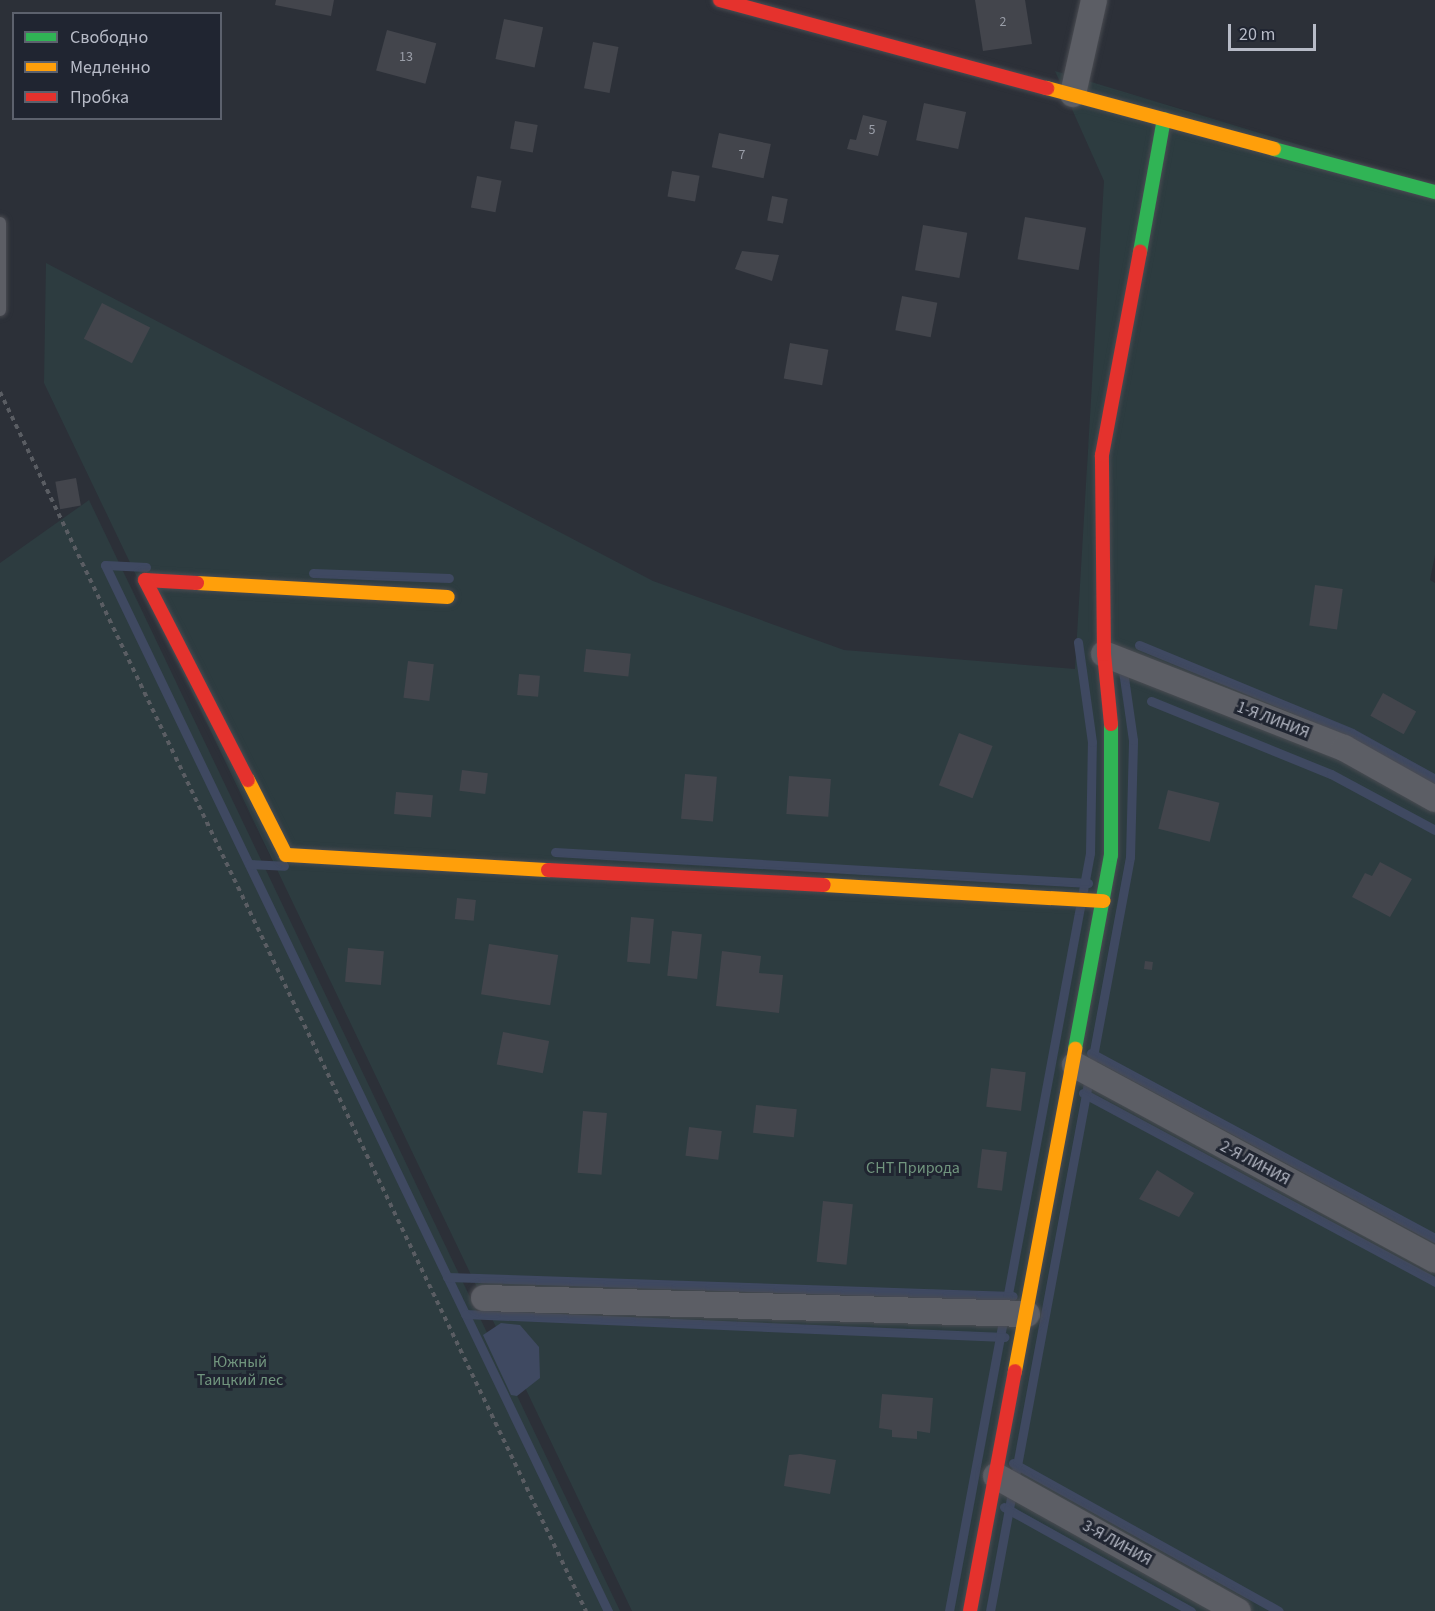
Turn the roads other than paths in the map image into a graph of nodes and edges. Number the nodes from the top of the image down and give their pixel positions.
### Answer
1 (720, 0) edge
2 (1094, 0) edge
3 (1073, 94) junction
4 (1164, 119) junction
5 (1435, 192) edge
6 (0, 223) edge
7 (0, 310) edge
8 (448, 597) dead end
9 (1104, 654) junction
10 (1435, 799) edge
11 (1104, 901) junction
12 (1075, 1065) junction
13 (1435, 1260) edge
14 (484, 1298) dead end
15 (1027, 1314) junction
16 (996, 1476) junction
17 (970, 1611) edge
18 (1238, 1611) edge

1 - 3 street
2 - 3 street
3 - 4 street
4 - 5 street
4 - 9 street
6 - 7 lane
8 - 11 street
9 - 10 street, 1-Я ЛИНИЯ
9 - 11 street
11 - 12 street
12 - 13 street, 2-Я ЛИНИЯ
12 - 15 street
14 - 15 street
15 - 16 street
16 - 17 street
16 - 18 street, 3-Я ЛИНИЯ

